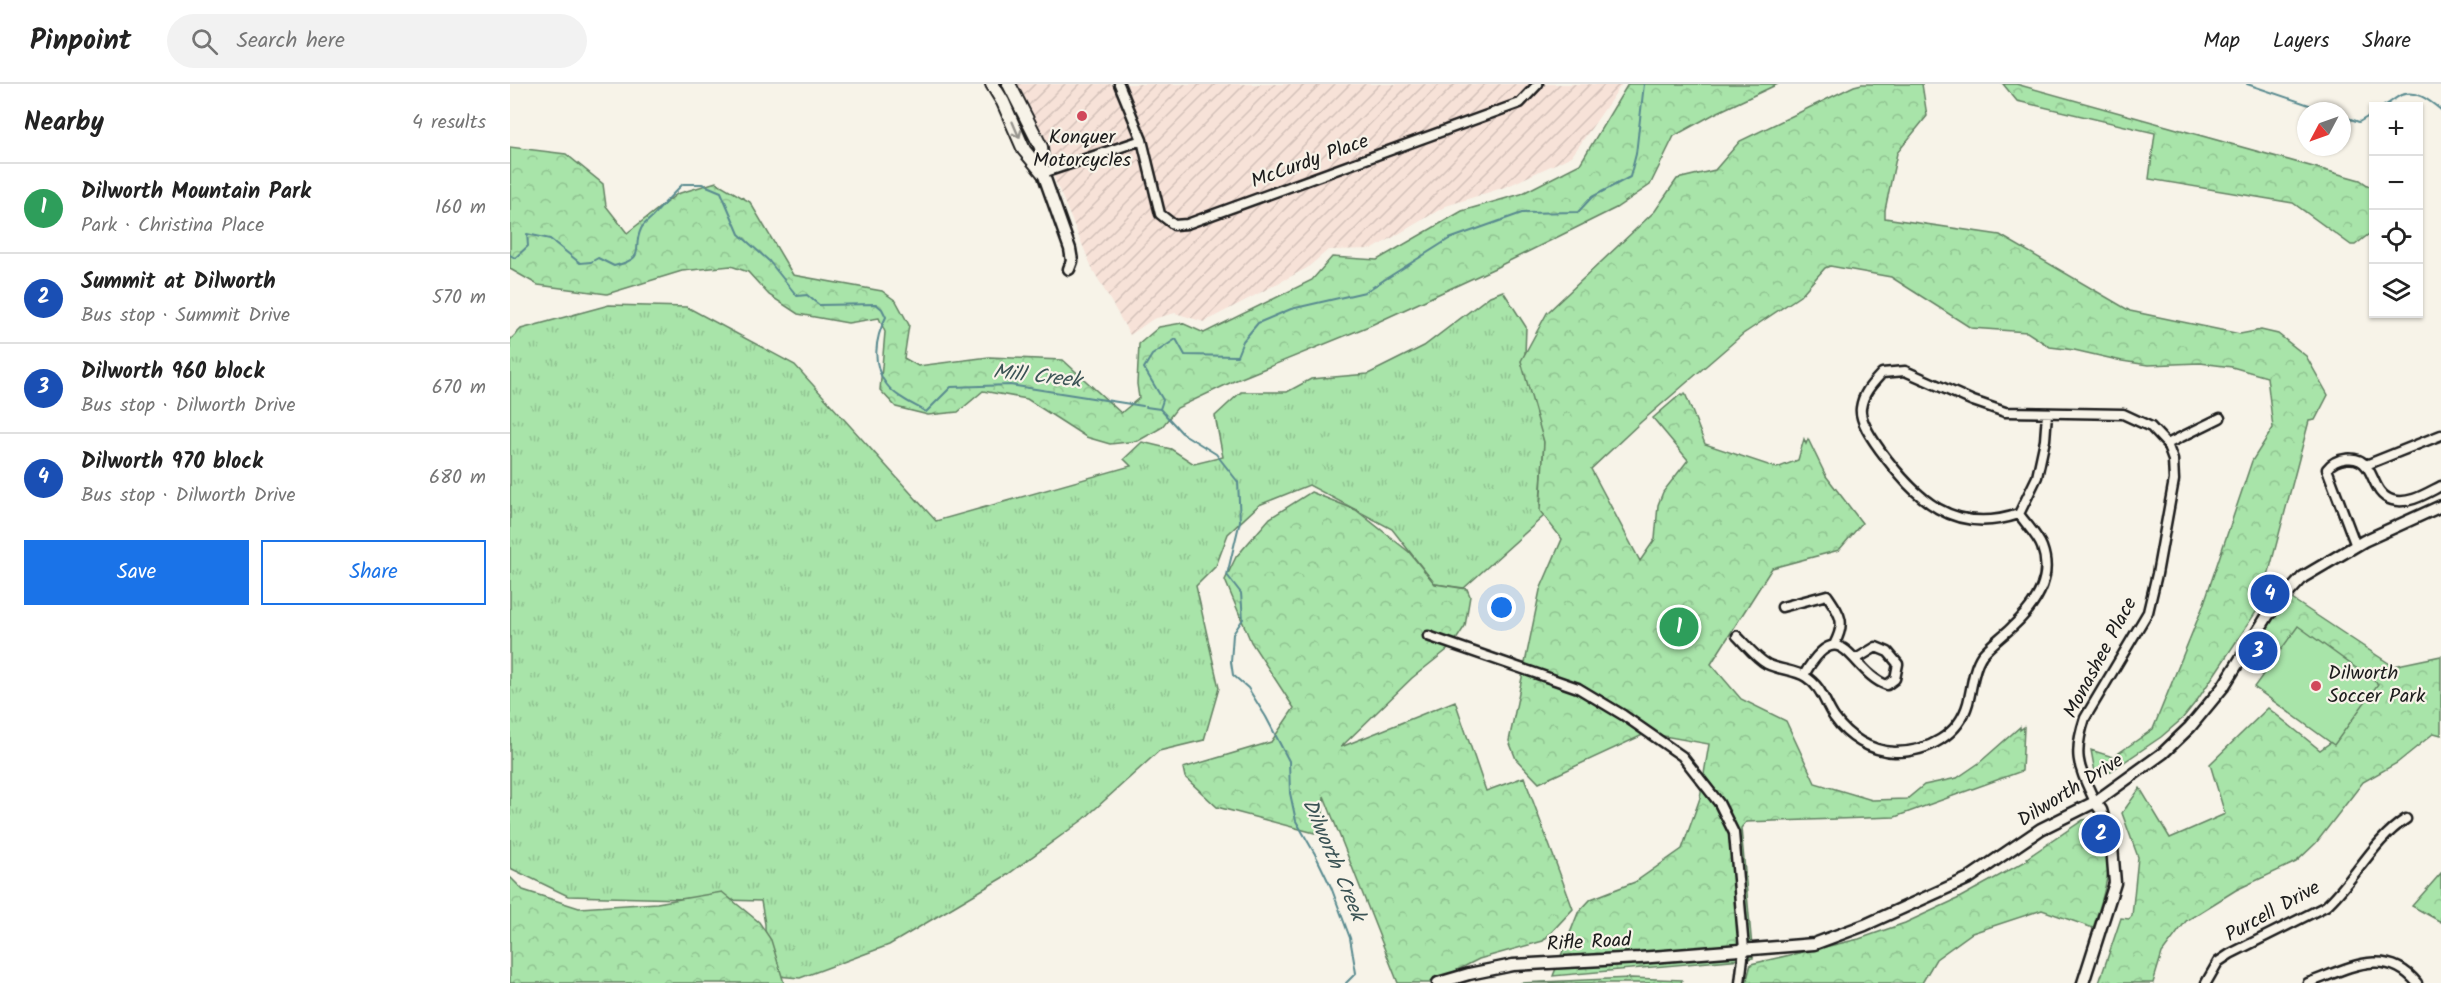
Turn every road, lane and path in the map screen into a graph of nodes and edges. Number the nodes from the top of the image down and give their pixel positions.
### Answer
1 (992, 84) edge
2 (1009, 84) edge
3 (1119, 84) edge
4 (1538, 84) edge
5 (1142, 140) junction
6 (1043, 173) junction
7 (1069, 269) dead end
8 (2047, 413) junction
9 (2220, 418) dead end
10 (2441, 435) edge
11 (2167, 444) junction
12 (2366, 465) junction
13 (2441, 486) edge
14 (2441, 507) edge
15 (2019, 514) junction
16 (2356, 546) junction
17 (1782, 607) dead end
18 (1428, 636) dead end
19 (1737, 636) dead end
20 (1834, 645) junction
21 (1856, 659) junction
22 (1804, 675) junction
23 (2096, 802) junction
24 (2406, 819) dead end
25 (1744, 949) junction
26 (1438, 983) edge
27 (1740, 983) edge
28 (2083, 983) edge
29 (2206, 983) edge
30 (2308, 983) edge
31 (2416, 983) edge

1 -> 6 main road
2 - 6 main road
3 - 5 street, McCurdy Place
4 - 5 street, McCurdy Place
5 - 6 street
6 - 7 street
8 - 11 street
8 - 15 street
8 - 15 street
9 - 11 street
10 - 12 street
11 - 23 street, Monashee Place
12 - 13 street
12 - 16 street
14 - 16 street, Dilworth Drive
15 - 22 street
16 - 23 street, Dilworth Drive
17 - 20 street
18 - 25 street
19 - 22 street
20 - 21 street
20 - 22 street
21 - 21 street
23 - 25 street, Dilworth Drive
23 - 28 street
24 - 29 street, Purcell Drive
25 - 26 street, Rifle Road
25 - 27 street
30 - 31 street

